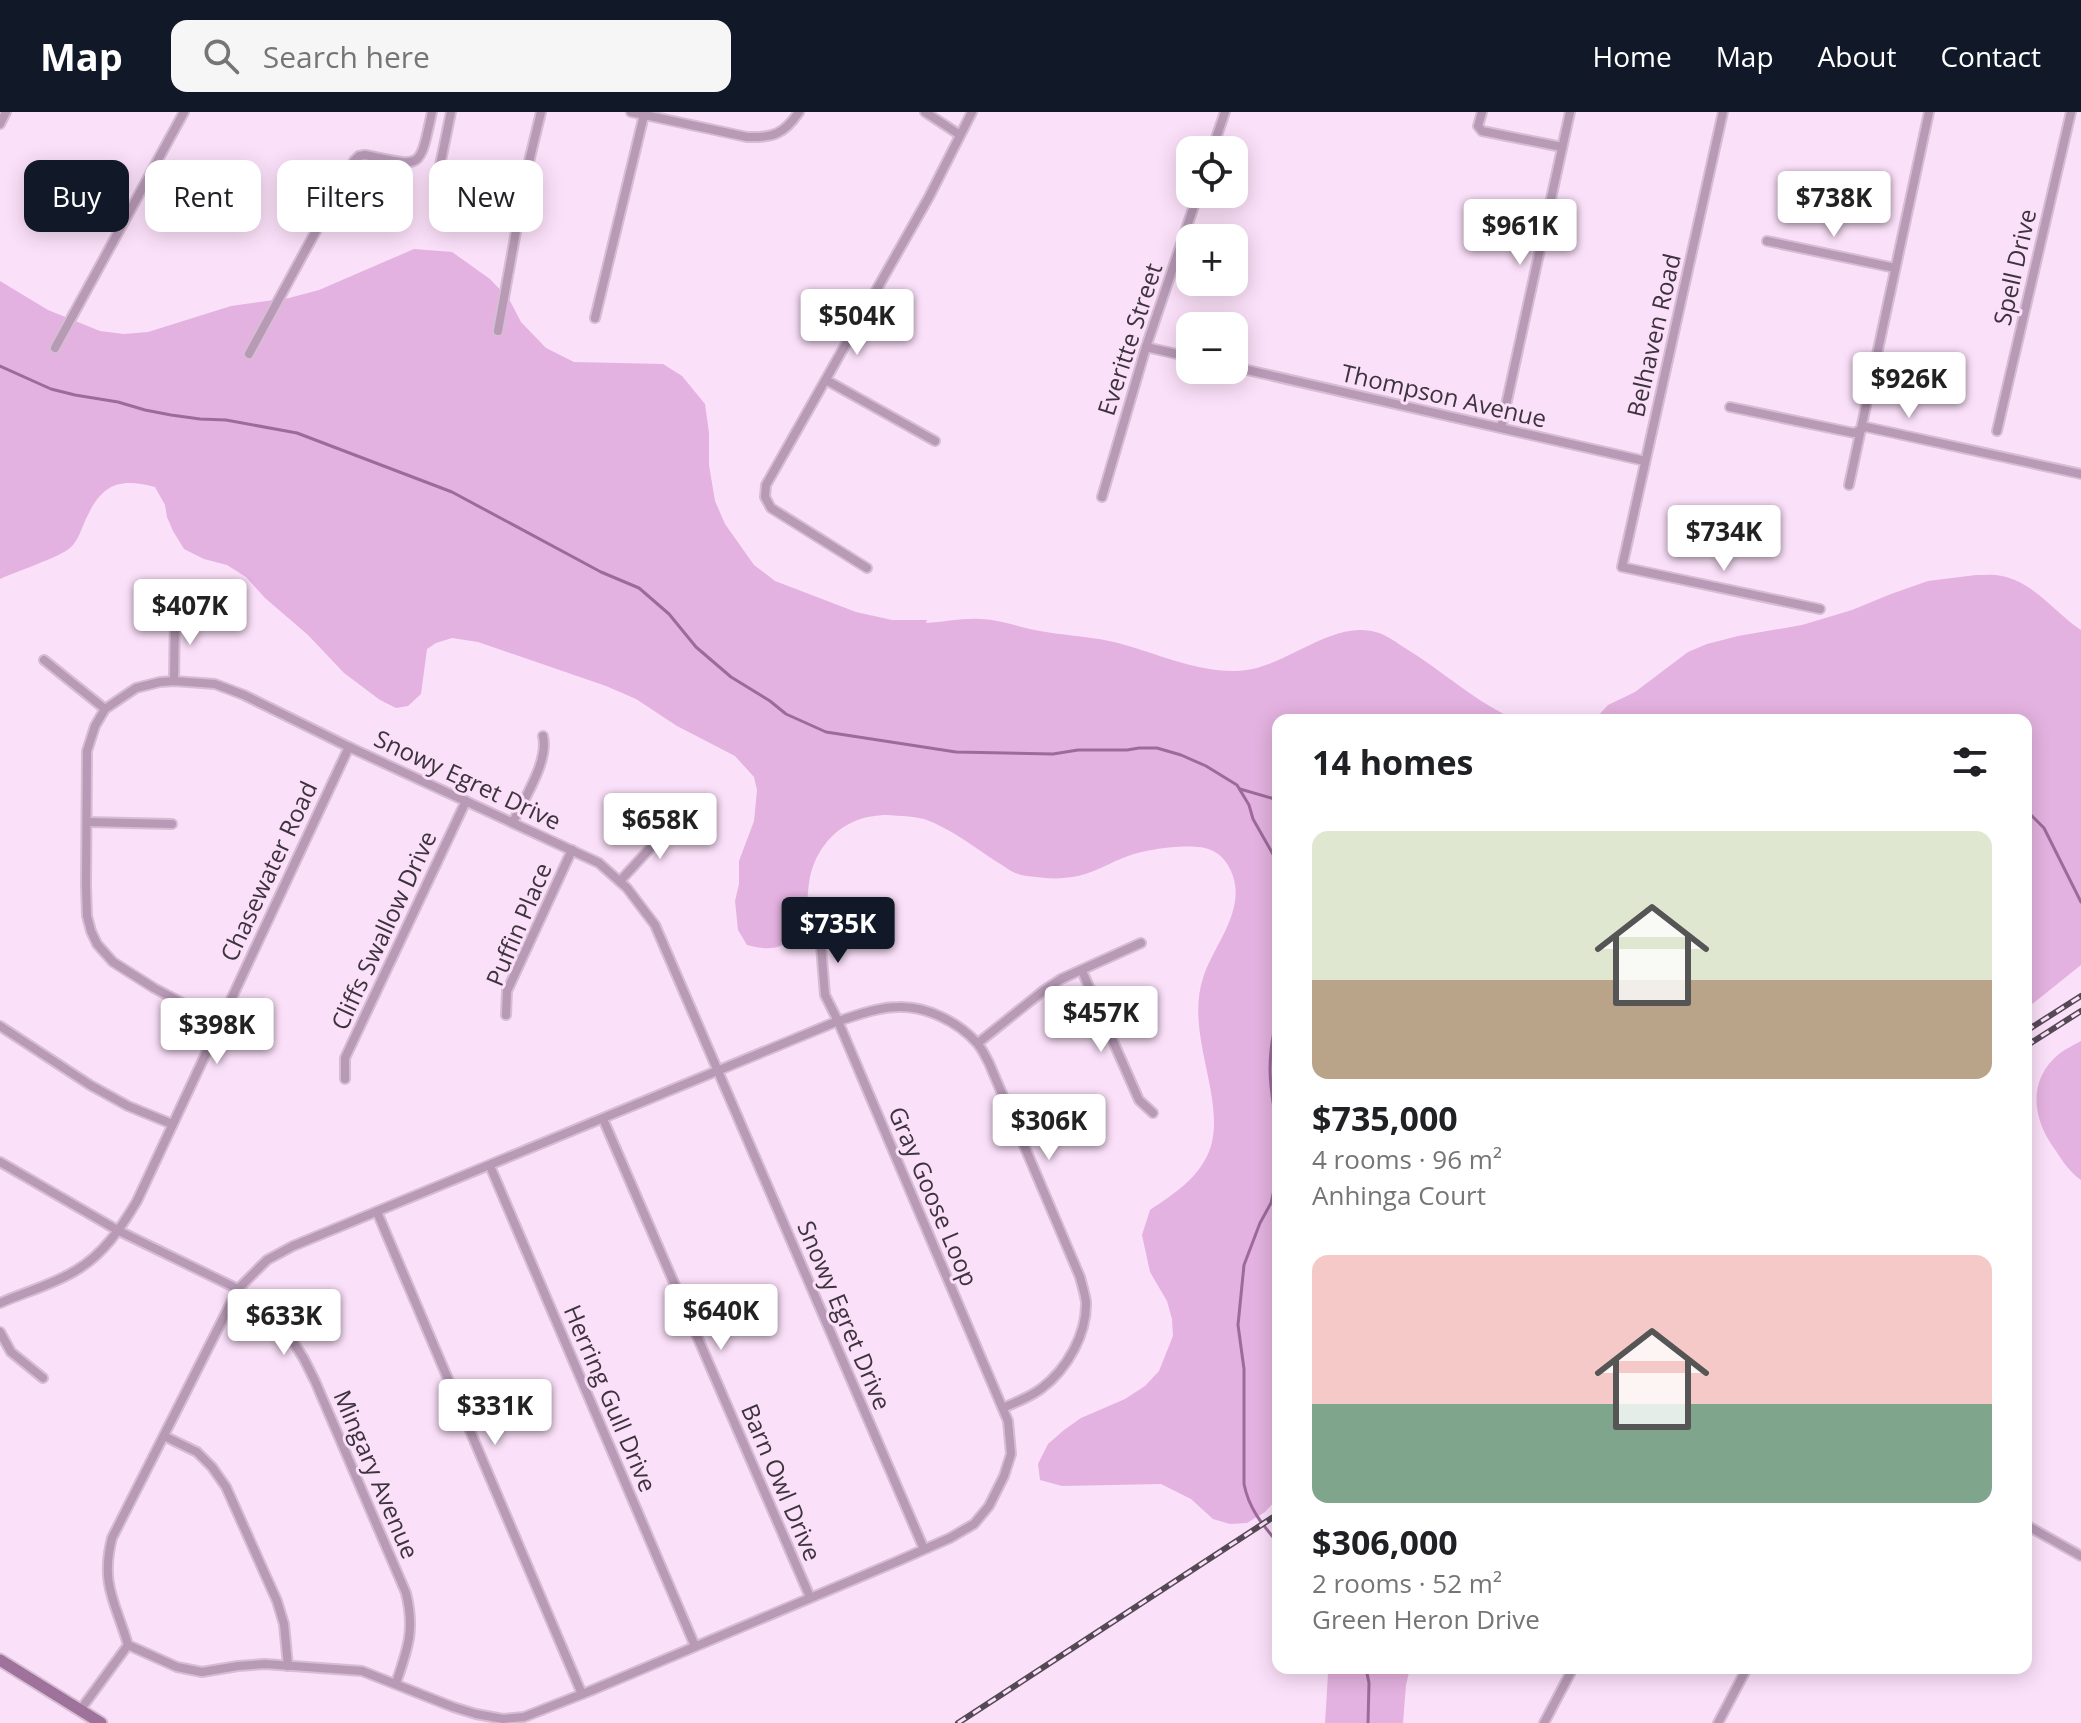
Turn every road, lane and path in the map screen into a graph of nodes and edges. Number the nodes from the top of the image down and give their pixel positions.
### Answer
1 (6, 112) edge
2 (184, 112) edge
3 (432, 112) edge
4 (451, 112) edge
5 (541, 112) edge
6 (631, 112) edge
7 (799, 112) edge
8 (925, 112) edge
9 (972, 112) edge
10 (1225, 112) edge
11 (1482, 112) edge
12 (1570, 112) edge
13 (1723, 112) edge
14 (1929, 112) edge
15 (2071, 112) edge
16 (644, 115) junction
17 (0, 124) edge
18 (960, 135) junction
19 (1217, 136) edge
20 (1562, 147) junction
21 (441, 160) edge
22 (1193, 208) edge
23 (1767, 241) dead end
24 (1895, 268) junction
25 (595, 318) dead end
26 (498, 331) dead end
27 (1146, 347) junction
28 (55, 348) dead end
29 (249, 354) dead end
30 (1176, 354) edge
31 (1248, 370) edge
32 (826, 380) junction
33 (1730, 407) dead end
34 (1501, 428) junction
35 (1861, 429) junction
36 (1997, 431) dead end
37 (935, 441) dead end
38 (1645, 461) junction
39 (2081, 474) edge
40 (1849, 485) dead end
41 (1102, 497) dead end
42 (867, 568) dead end
43 (1820, 609) dead end
44 (175, 612) dead end
45 (44, 660) dead end
46 (174, 681) junction
47 (105, 709) junction
48 (543, 736) dead end
49 (349, 747) junction
50 (466, 801) junction
51 (676, 820) dead end
52 (87, 822) junction
53 (513, 822) junction
54 (172, 824) dead end
55 (572, 850) junction
56 (620, 881) junction
57 (835, 910) dead end
58 (1141, 943) dead end
59 (1082, 971) junction
60 (506, 1015) dead end
61 (838, 1021) junction
62 (220, 1023) junction
63 (0, 1026) edge
64 (978, 1043) junction
65 (719, 1071) junction
66 (345, 1079) dead end
67 (1153, 1113) dead end
68 (603, 1119) junction
69 (172, 1124) junction
70 (0, 1162) edge
71 (490, 1166) junction
72 (377, 1212) junction
73 (119, 1231) junction
74 (238, 1289) junction
75 (0, 1303) edge
76 (0, 1332) edge
77 (43, 1378) dead end
78 (1003, 1408) junction
79 (164, 1436) junction
80 (2032, 1528) edge
81 (924, 1549) junction
82 (2081, 1556) edge
83 (810, 1597) junction
84 (128, 1645) junction
85 (695, 1646) junction
86 (0, 1660) edge
87 (288, 1666) junction
88 (1570, 1674) edge
89 (1744, 1674) edge
90 (396, 1683) junction
91 (582, 1694) junction
92 (81, 1709) junction
93 (101, 1723) edge
94 (1544, 1723) edge
95 (1718, 1723) edge

1 - 17 street
2 - 28 street
3 - 29 street
4 - 21 street
5 - 26 street
6 - 16 street
7 - 16 street
8 - 18 street
9 - 18 street
10 - 19 street
11 - 20 street
12 - 20 street
13 - 38 street, Belhaven Road
14 - 24 street
15 - 36 street, Spell Drive
16 - 25 street
18 - 32 street
20 - 34 street
22 - 27 street, Everitte Street
23 - 24 street
24 - 35 street
27 - 30 street
27 - 41 street, Everitte Street
31 - 34 street, Thompson Avenue
32 - 37 street
32 - 42 street
33 - 35 street
34 - 38 street, Thompson Avenue
35 - 39 street
35 - 40 street
38 - 43 street, Belhaven Road
44 - 46 street
45 - 47 street
46 - 47 street, Snowy Egret Drive
46 - 49 street, Snowy Egret Drive
47 - 52 street
48 - 53 street
49 - 50 street, Snowy Egret Drive
49 - 62 street, Chasewater Road
50 - 53 street, Snowy Egret Drive
50 - 66 street, Cliffs Swallow Drive
51 - 56 street
52 - 54 street
52 - 62 street
53 - 55 street, Snowy Egret Drive
55 - 56 street, Snowy Egret Drive
55 - 60 street, Puffin Place
56 - 65 street, Snowy Egret Drive
57 - 61 street, Gray Goose Loop
58 - 59 street
59 - 64 street
59 - 67 street
61 - 64 street
61 - 65 street
61 - 78 street, Gray Goose Loop
62 - 69 street, Chasewater Road
63 - 69 street
64 - 78 street
65 - 68 street
65 - 81 street, Snowy Egret Drive
68 - 71 street
68 - 83 street, Barn Owl Drive
69 - 73 street, Chasewater Road
70 - 73 street, Mingary Avenue
71 - 72 street
71 - 85 street, Herring Gull Drive
72 - 74 street
72 - 91 street
73 - 74 street, Mingary Avenue
73 - 75 street, Chasewater Road
74 - 79 street
74 - 90 street, Mingary Avenue
76 - 77 street
78 - 81 street, Gray Goose Loop
79 - 84 street
79 - 87 street
80 - 82 street
81 - 83 street, Gray Goose Loop
83 - 85 street, Gray Goose Loop
84 - 87 street, Gray Goose Loop
84 - 92 street
85 - 91 street, Gray Goose Loop
86 - 92 street
87 - 90 street, Gray Goose Loop
88 - 94 street
89 - 95 street
90 - 91 street, Gray Goose Loop
92 - 93 street

